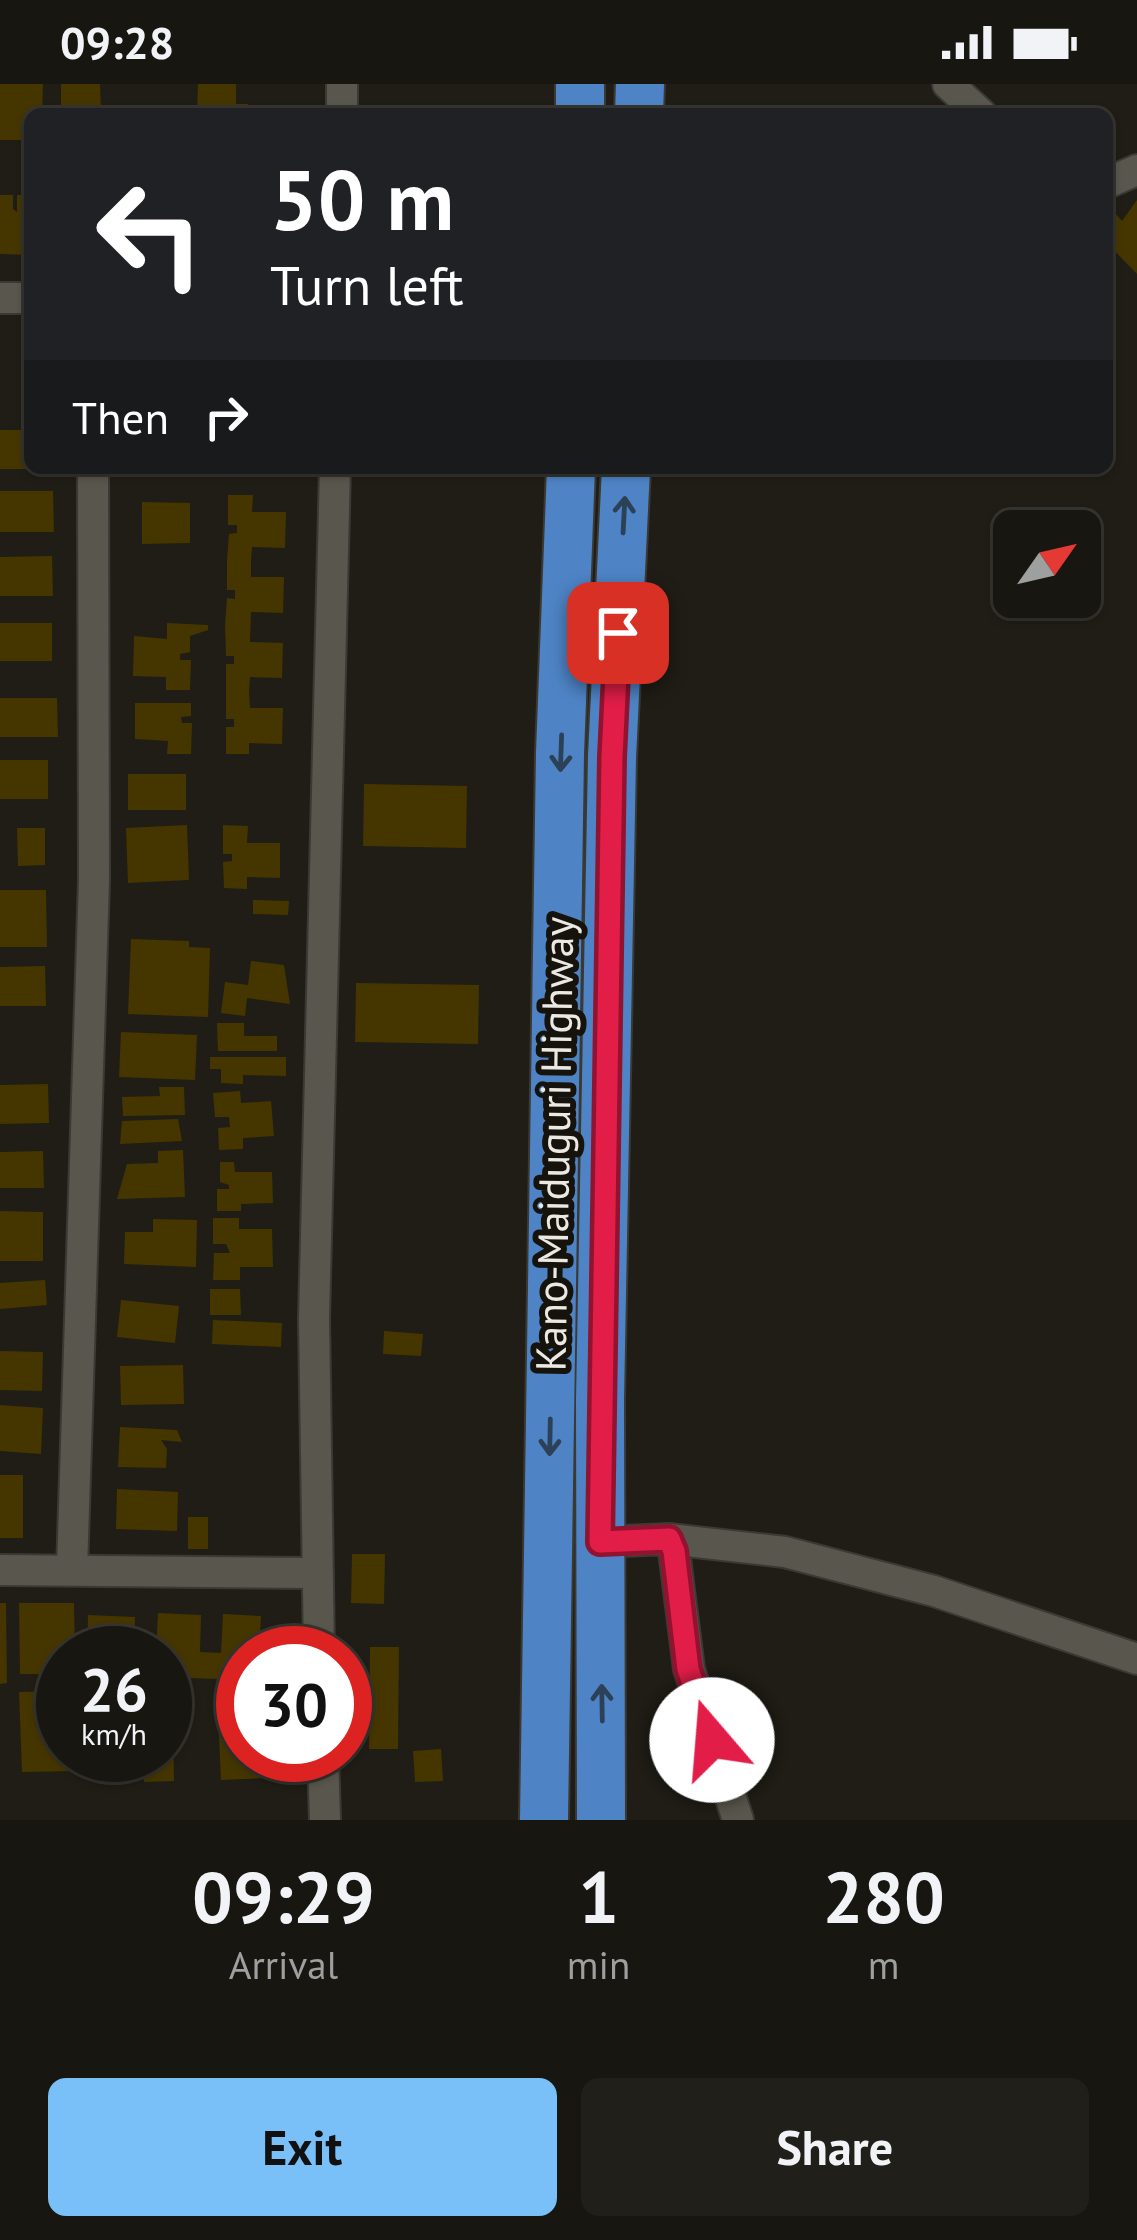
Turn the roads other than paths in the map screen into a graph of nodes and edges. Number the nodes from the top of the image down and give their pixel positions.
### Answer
1 (93, 474) edge
2 (335, 474) edge
3 (571, 474) edge
4 (626, 474) edge
5 (669, 1539) junction
6 (600, 1542) junction
7 (0, 1570) edge
8 (72, 1570) junction
9 (316, 1573) junction
10 (318, 1626) edge
11 (1137, 1659) edge
12 (324, 1782) edge
13 (325, 1820) edge
14 (544, 1820) edge
15 (601, 1820) edge
16 (738, 1820) edge

1 - 8 street
2 - 9 street
3 -> 14 highway, Kano-Maiduguri Highway
6 -> 4 highway, Kano-Maiduguri Highway
5 - 6 street
5 - 11 street
5 - 16 street
15 -> 6 highway, Kano-Maiduguri Highway
7 - 8 street
8 - 9 street
9 - 10 street
12 - 13 street

